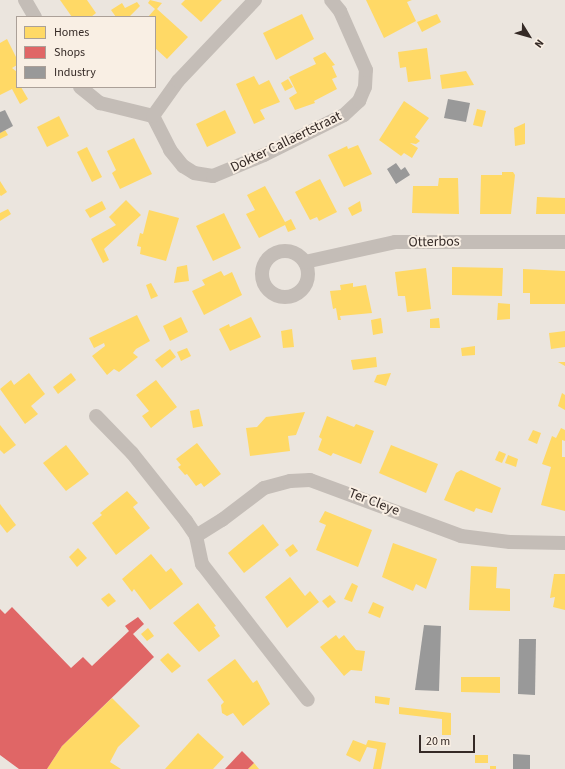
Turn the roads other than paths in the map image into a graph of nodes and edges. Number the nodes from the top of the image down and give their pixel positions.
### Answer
1 (25, 0) edge
2 (255, 0) edge
3 (331, 0) edge
4 (34, 16) edge
5 (81, 88) edge
6 (153, 116) junction
7 (565, 242) edge
8 (305, 262) dead end
9 (96, 416) dead end
10 (196, 536) junction
11 (565, 543) edge
12 (308, 700) dead end

1 - 4 street
2 - 6 street
3 - 6 street, Dokter Callaertstraat
5 - 6 street
7 - 8 street, Otterbos
9 - 10 street
10 - 11 street, Ter Cleye
10 - 12 street

